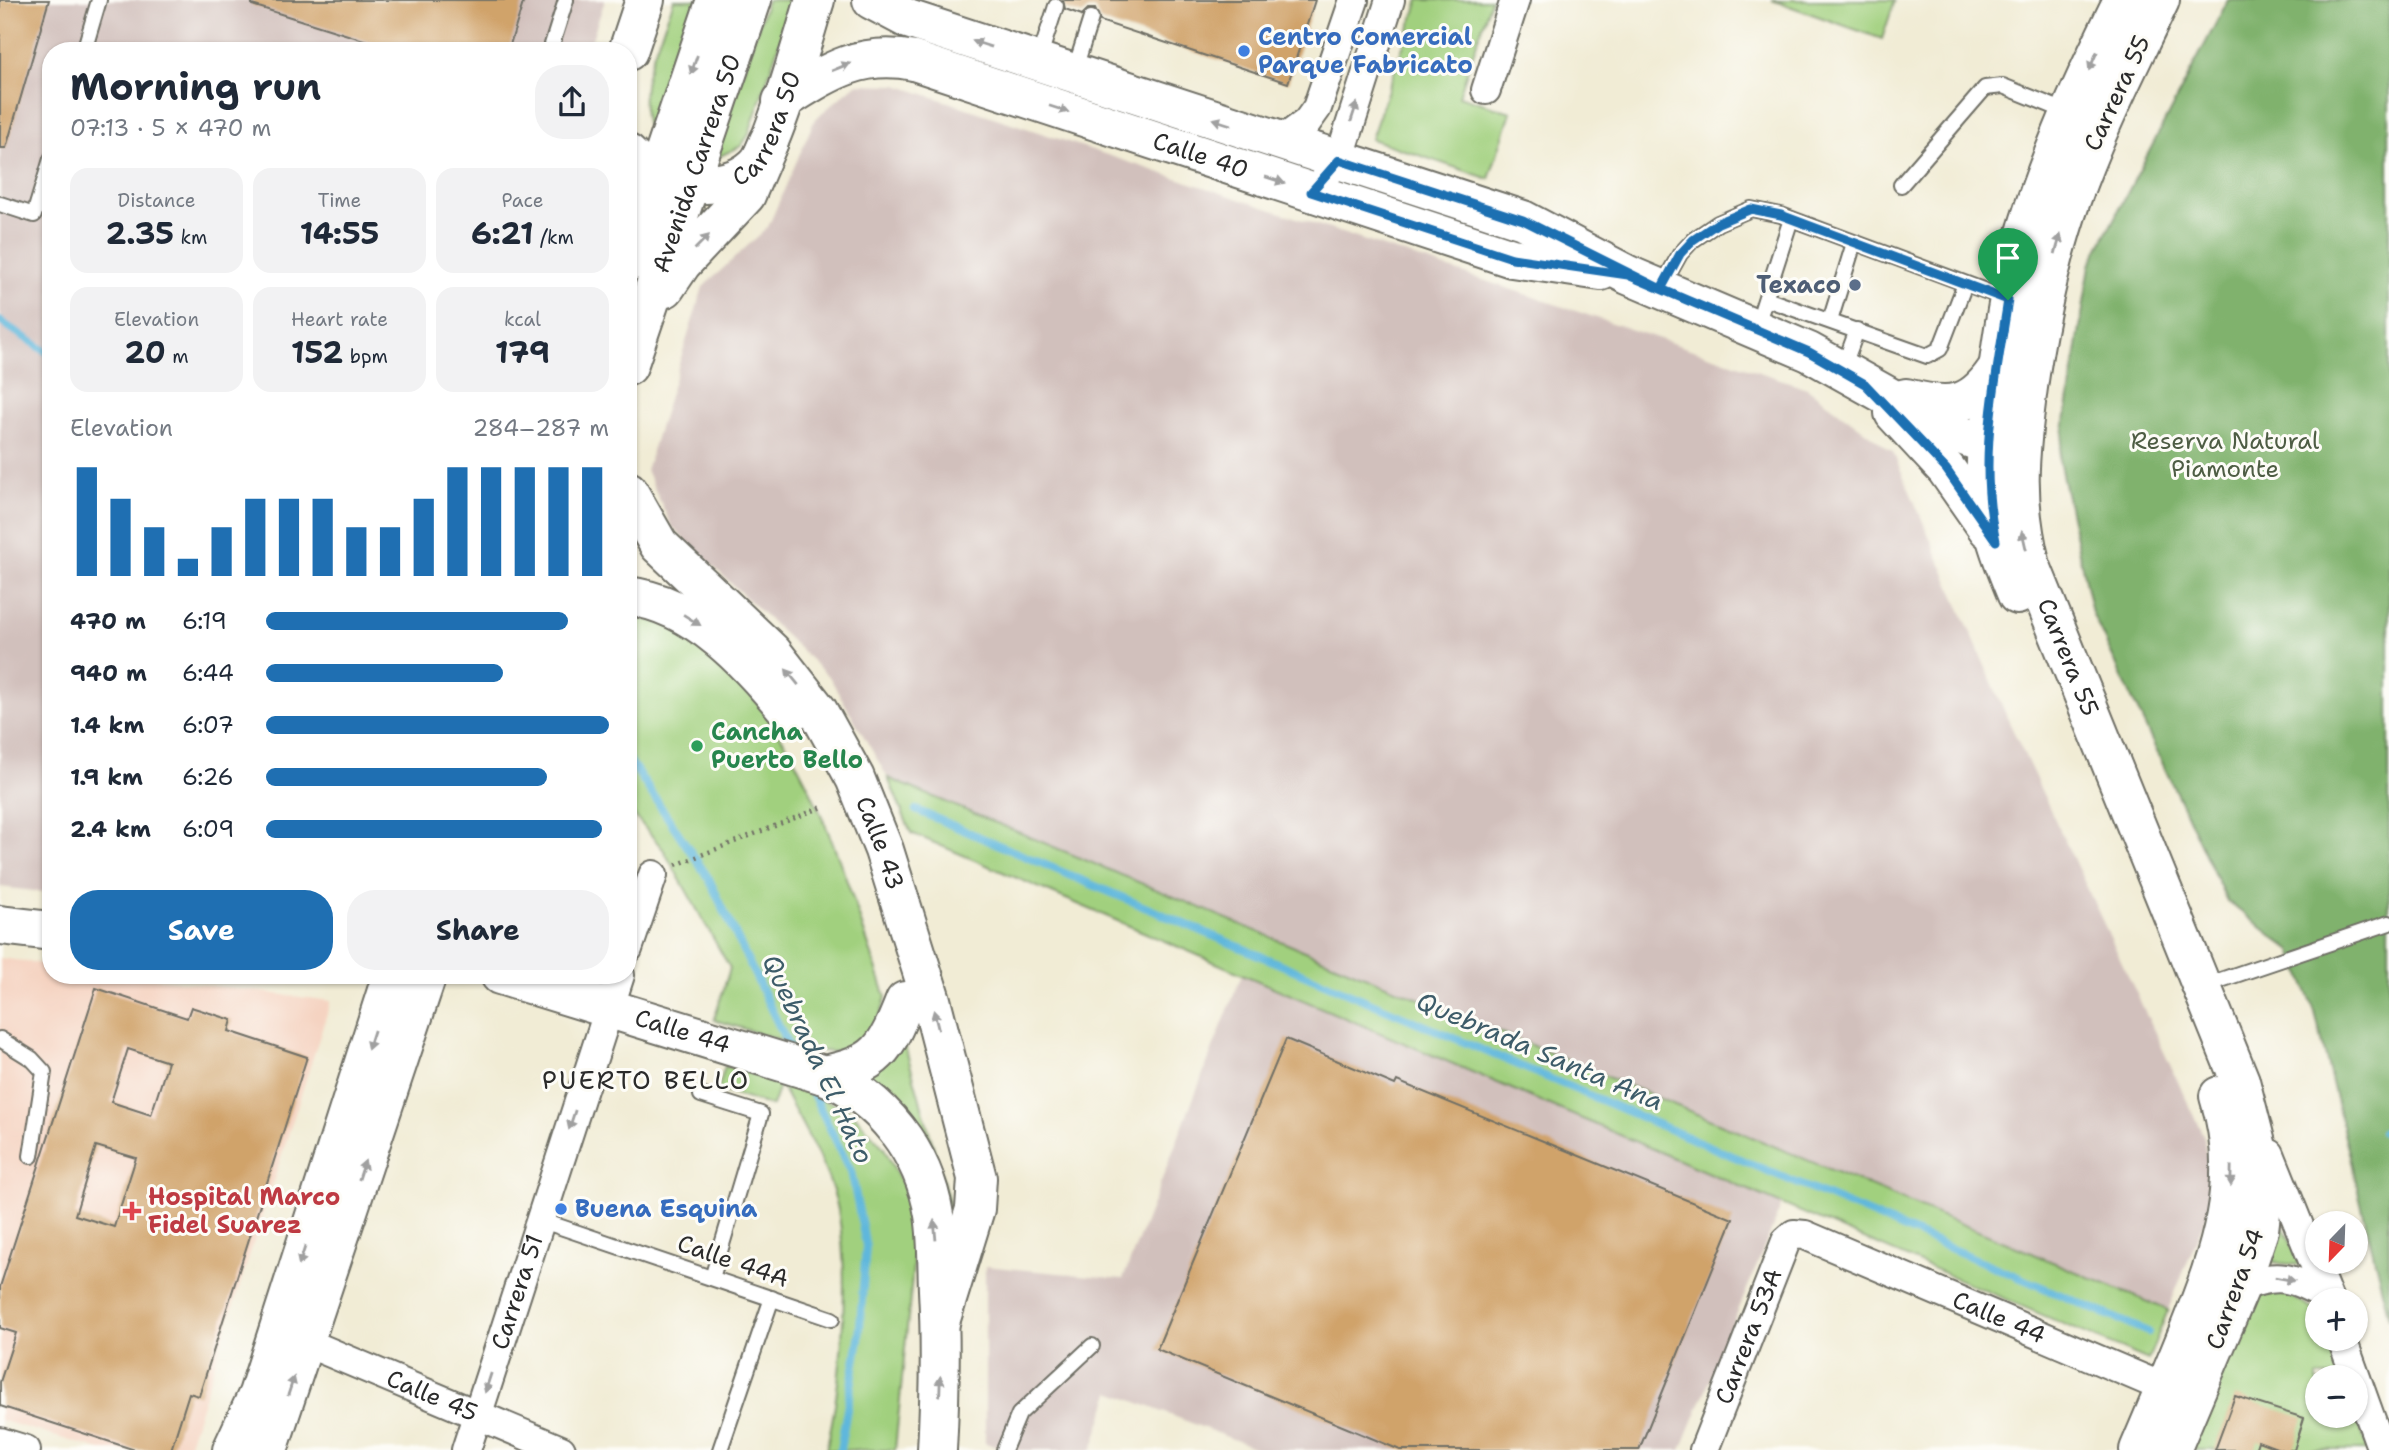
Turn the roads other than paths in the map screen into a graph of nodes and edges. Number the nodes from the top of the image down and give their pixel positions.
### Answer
1 (100, 0) edge
2 (566, 0) edge
3 (645, 0) edge
4 (716, 0) edge
5 (752, 0) edge
6 (815, 0) edge
7 (872, 0) edge
8 (1354, 0) edge
9 (1390, 0) edge
10 (1515, 0) edge
11 (2123, 0) edge
12 (2160, 0) edge
13 (1056, 6) dead end
14 (1091, 18) dead end
15 (87, 42) edge
16 (553, 42) edge
17 (631, 42) edge
18 (1038, 62) junction
19 (1074, 73) junction
20 (1486, 90) dead end
21 (782, 101) junction
22 (2071, 113) junction
23 (769, 141) junction
24 (1281, 141) junction
25 (1339, 160) junction
26 (659, 171) edge
27 (1901, 185) dead end
28 (42, 189) edge
29 (1311, 192) junction
30 (0, 204) edge
31 (1791, 219) junction
32 (637, 236) edge
33 (1854, 243) junction
34 (1644, 282) junction
35 (1965, 284) junction
36 (2008, 300) junction
37 (1761, 314) junction
38 (1830, 321) junction
39 (637, 325) edge
40 (1857, 330) junction
41 (637, 346) edge
42 (1999, 366) junction
43 (1854, 377) junction
44 (2003, 450) junction
45 (637, 507) edge
46 (1996, 541) junction
47 (637, 598) edge
48 (662, 871) road end
49 (2389, 923) edge
50 (0, 925) edge
51 (637, 928) edge
52 (42, 930) edge
53 (389, 984) edge
54 (424, 984) edge
55 (560, 984) edge
56 (2202, 986) junction
57 (614, 992) edge
58 (905, 1001) junction
59 (0, 1039) edge
60 (824, 1074) junction
61 (701, 1095) dead end
62 (2232, 1095) junction
63 (31, 1156) dead end
64 (540, 1220) junction
65 (970, 1226) junction
66 (1805, 1235) joint
67 (712, 1278) junction
68 (2240, 1287) junction
69 (2307, 1288) edge
70 (2323, 1288) edge
71 (772, 1298) junction
72 (832, 1319) dead end
73 (940, 1322) junction
74 (305, 1342) junction
75 (1092, 1346) dead end
76 (2346, 1351) edge
77 (2179, 1394) junction
78 (477, 1415) junction
79 (0, 1442) edge
80 (26, 1450) edge
81 (232, 1450) edge
82 (268, 1450) edge
83 (466, 1450) edge
84 (561, 1450) edge
85 (720, 1450) edge
86 (937, 1450) edge
87 (1004, 1450) edge
88 (1704, 1450) edge
89 (2139, 1450) edge
90 (2171, 1450) edge
91 (2382, 1450) edge

1 - 15 lane
2 - 16 lane
3 - 17 main road
4 -> 26 main road, Avenida Carrera 50
5 - 26 main road, Avenida Carrera 50
6 - 21 main road, Carrera 50
18 -> 7 main road, Calle 40
8 - 24 street
25 -> 9 street
10 - 20 street
11 -> 22 main road, Carrera 55
44 -> 12 main road, Carrera 55
13 - 18 lane
14 - 19 lane
18 - 19 main road, Calle 40
24 -> 19 main road, Calle 40
21 - 23 main road, Carrera 50
21 -> 29 main road, Calle 40
22 - 27 lane
22 - 36 main road, Carrera 55
23 - 26 main road, Carrera 50
41 -> 23 main road
24 - 25 main road, Calle 40
25 - 29 street
25 - 34 main road, Calle 40
26 - 32 main road, Avenida Carrera 50
26 - 39 main road, Avenida Carrera 50
28 - 30 lane
29 - 34 main road, Calle 40
31 - 33 lane
31 - 34 lane
31 - 37 lane
33 - 35 lane
33 - 38 lane
34 - 37 main road, Calle 40
35 - 36 lane
35 - 40 lane
36 - 42 main road, Carrera 55
37 - 38 lane
37 - 43 main road, Calle 40
38 - 40 lane
40 - 43 lane
42 - 43 main road
42 - 44 main road, Carrera 55
43 - 44 main road, Calle 40
43 - 46 main road
44 - 46 main road, Carrera 55
56 -> 44 main road, Carrera 55
65 -> 45 main road, Calle 43
46 - 62 main road, Carrera 55
47 -> 58 main road, Calle 43
48 - 51 street
49 - 56 lane
50 - 52 main road
53 -> 81 main road
74 -> 54 main road
55 - 57 main road, Calle 44
56 - 62 main road, Carrera 55
57 - 60 main road, Calle 44
57 -> 64 street, Carrera 51
58 - 60 main road
58 - 65 main road, Calle 43
59 - 63 lane
73 -> 60 main road, Calle 44
61 - 67 lane
62 - 68 main road, Carrera 54
62 - 70 street, Carrera 55
62 -> 77 main road, Carrera 54
64 - 67 lane, Calle 44A
64 -> 78 street, Carrera 51
65 - 73 main road, Calle 43
66 - 77 street, Calle 44
66 - 88 street, Carrera 53A
67 - 71 lane, Calle 44A
68 -> 69 street, Carrera 55
68 - 77 main road, Carrera 54
71 - 72 lane, Calle 44A
71 - 85 lane
86 -> 73 main road
74 - 78 street, Calle 45
82 -> 74 main road
75 - 87 lane
76 - 91 street
77 - 89 main road, Carrera 54
77 - 90 main road, Carrera 54
78 - 83 street, Carrera 51
78 - 84 street, Calle 45
79 - 80 street

